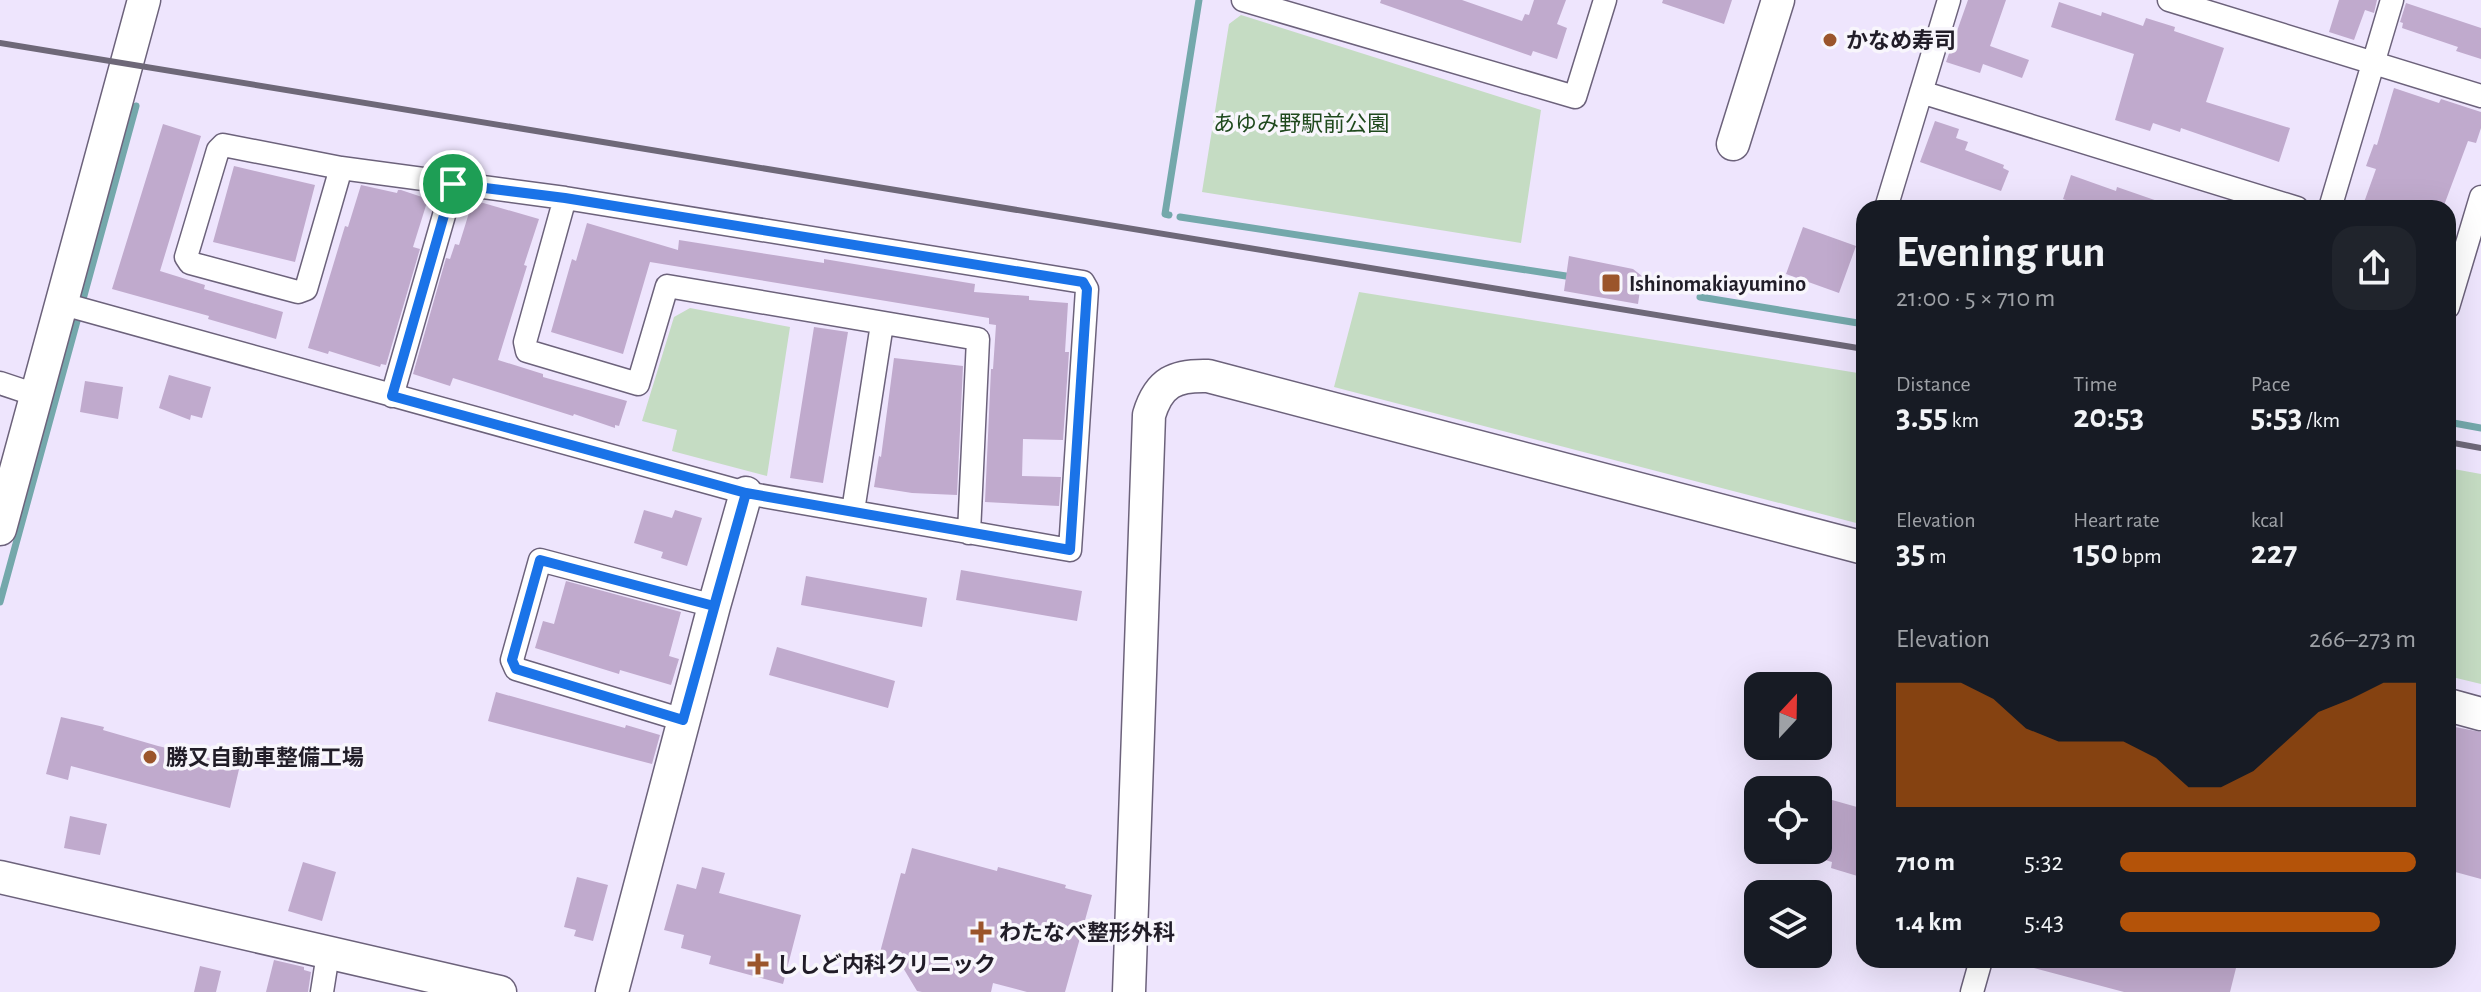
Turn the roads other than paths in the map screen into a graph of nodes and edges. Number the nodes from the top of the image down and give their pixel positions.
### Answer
1 (144, 0) edge
2 (1243, 0) edge
3 (1605, 0) edge
4 (1778, 0) edge
5 (1949, 0) edge
6 (2169, 0) edge
7 (2392, 0) edge
8 (2374, 62) junction
9 (1921, 92) junction
10 (2481, 96) edge
11 (1733, 144) dead end
12 (341, 168) junction
13 (453, 184) junction
14 (2481, 197) edge
15 (565, 198) junction
16 (1888, 200) edge
17 (2271, 200) edge
18 (2332, 200) edge
19 (2456, 280) edge
20 (63, 304) junction
21 (882, 324) junction
22 (0, 383) edge
23 (36, 395) junction
24 (392, 396) junction
25 (746, 493) junction
26 (853, 511) junction
27 (0, 529) edge
28 (969, 533) junction
29 (1856, 546) edge
30 (714, 606) junction
31 (2456, 707) edge
32 (2481, 714) edge
33 (683, 720) junction
34 (0, 877) edge
35 (328, 954) junction
36 (1979, 968) edge
37 (322, 992) edge
38 (500, 992) edge
39 (612, 992) edge
40 (1129, 992) edge
41 (1972, 992) edge

1 - 20 street
2 - 3 street
4 - 11 street
5 - 9 street
6 - 8 street
7 - 8 street
8 - 10 street
8 - 18 street
9 - 16 street
9 - 17 street
12 - 12 street
12 - 13 street
13 - 15 street
13 - 24 street
14 - 19 street
15 - 21 street
15 - 28 street
20 - 23 street
20 - 24 street
21 - 26 street
21 - 28 street
22 - 23 street
23 - 27 street
24 - 25 street
25 - 26 street
25 - 30 street
26 - 28 street
29 - 40 street
30 - 33 street
30 - 33 street
31 - 32 street
33 - 39 street
34 - 35 street
35 - 37 street
35 - 38 street
36 - 41 street

